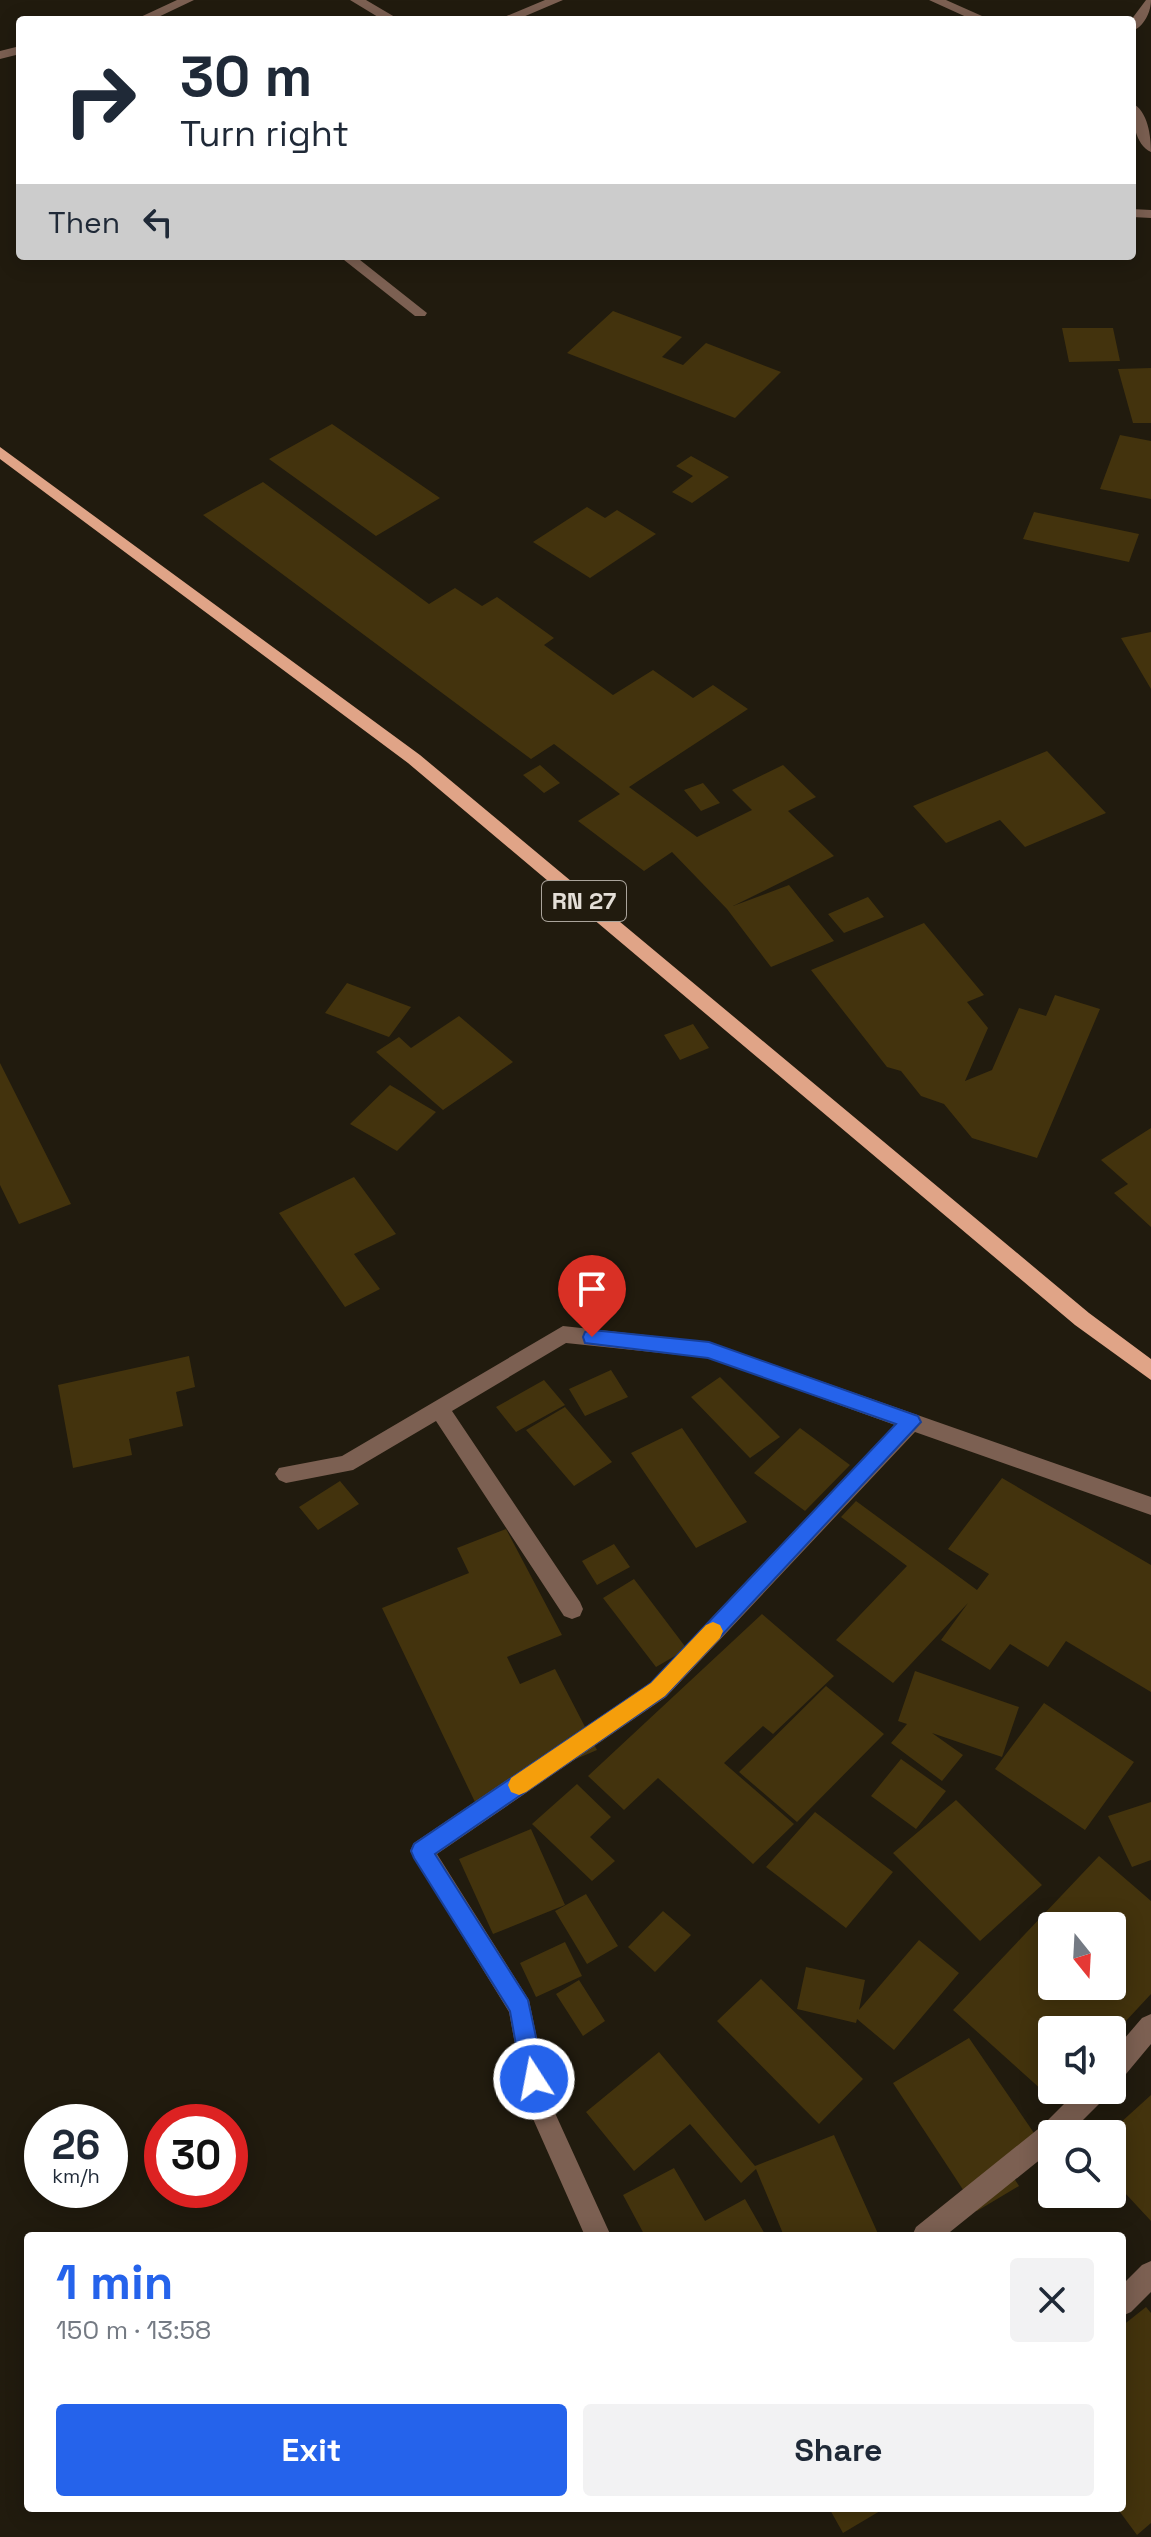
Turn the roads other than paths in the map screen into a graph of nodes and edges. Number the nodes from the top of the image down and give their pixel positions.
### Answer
1 (188, 0) edge
2 (356, 0) edge
3 (557, 0) edge
4 (935, 0) edge
5 (1151, 2) edge
6 (150, 16) edge
7 (386, 16) edge
8 (515, 16) edge
9 (974, 16) edge
10 (1136, 22) edge
11 (1136, 116) edge
12 (1151, 148) edge
13 (351, 260) edge
14 (420, 313) dead end
15 (0, 452) edge
16 (1151, 1371) edge
17 (439, 1408) junction
18 (911, 1422) junction
19 (286, 1474) dead end
20 (1151, 1506) edge
21 (572, 1609) dead end
22 (1151, 2026) edge
23 (1126, 2055) edge
24 (1081, 2104) edge
25 (1066, 2120) edge
26 (1038, 2145) edge
27 (596, 2232) edge
28 (930, 2232) edge
29 (1151, 2274) edge
30 (1126, 2299) edge

1 - 6 street
2 - 7 street
3 - 8 street
4 - 9 street
5 - 10 street
11 - 12 street
13 - 14 street
15 - 16 main road, RN 27
17 - 18 street
17 - 19 street
17 - 21 street
18 - 20 street
18 - 27 street
22 - 23 street
24 - 25 street
26 - 28 street
29 - 30 street

